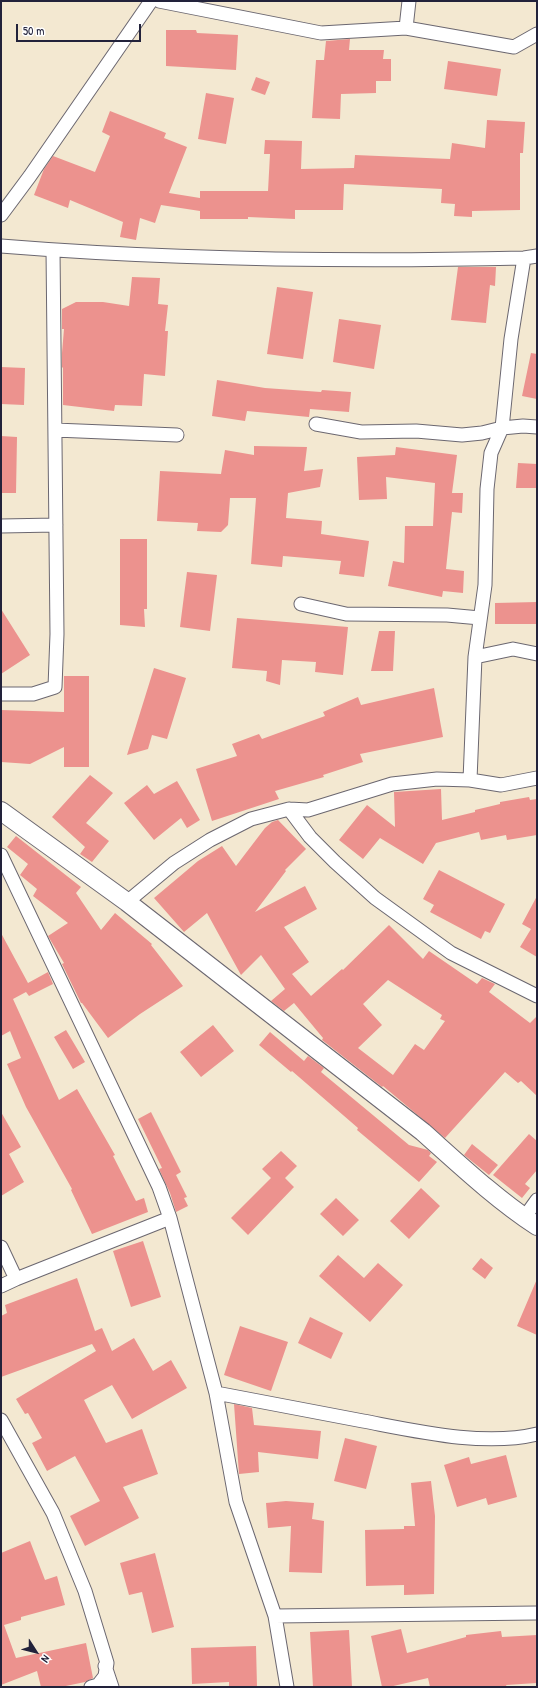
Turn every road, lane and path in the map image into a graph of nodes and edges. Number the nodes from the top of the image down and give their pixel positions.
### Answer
1 (150, 1) edge
2 (159, 1) edge
3 (409, 1) edge
4 (406, 28) junction
5 (537, 34) edge
6 (1, 215) edge
7 (1, 246) edge
8 (53, 250) junction
9 (537, 256) edge
10 (524, 258) junction
11 (316, 424) dead end
12 (537, 427) edge
13 (502, 428) junction
14 (55, 430) junction
15 (177, 435) dead end
16 (56, 525) junction
17 (1, 526) edge
18 (301, 604) dead end
19 (480, 618) junction
20 (537, 654) edge
21 (475, 657) junction
22 (1, 694) edge
23 (537, 778) edge
24 (470, 780) junction
25 (289, 809) junction
26 (1, 811) edge
27 (1, 855) edge
28 (127, 902) junction
29 (537, 996) edge
30 (537, 1200) edge
31 (170, 1218) junction
32 (531, 1222) edge
33 (1, 1247) edge
34 (16, 1279) junction
35 (1, 1286) edge
36 (216, 1393) junction
37 (1, 1420) edge
38 (1, 1425) edge
39 (537, 1434) edge
40 (537, 1613) edge
41 (274, 1616) junction
42 (91, 1687) edge
43 (112, 1687) edge
44 (287, 1687) edge

1 - 6 street
2 - 4 street
3 - 4 street
4 - 5 street
7 - 8 street
8 - 10 street
8 - 14 street
9 - 10 street
10 - 13 street
11 - 13 street
12 - 13 street
13 - 19 street
14 - 15 street
14 - 16 street
16 - 17 street
16 - 22 street
18 - 19 street
19 - 21 street
20 - 21 street
21 - 24 street
23 - 24 street
24 - 25 street
25 - 28 street
25 - 29 street
26 - 28 street
27 - 31 street
28 - 32 street
30 - 32 street
31 - 34 street
31 - 36 street
33 - 34 street
34 - 35 street
36 - 39 street
36 - 41 street
37 - 42 street
38 - 43 street
40 - 41 street
41 - 44 street

